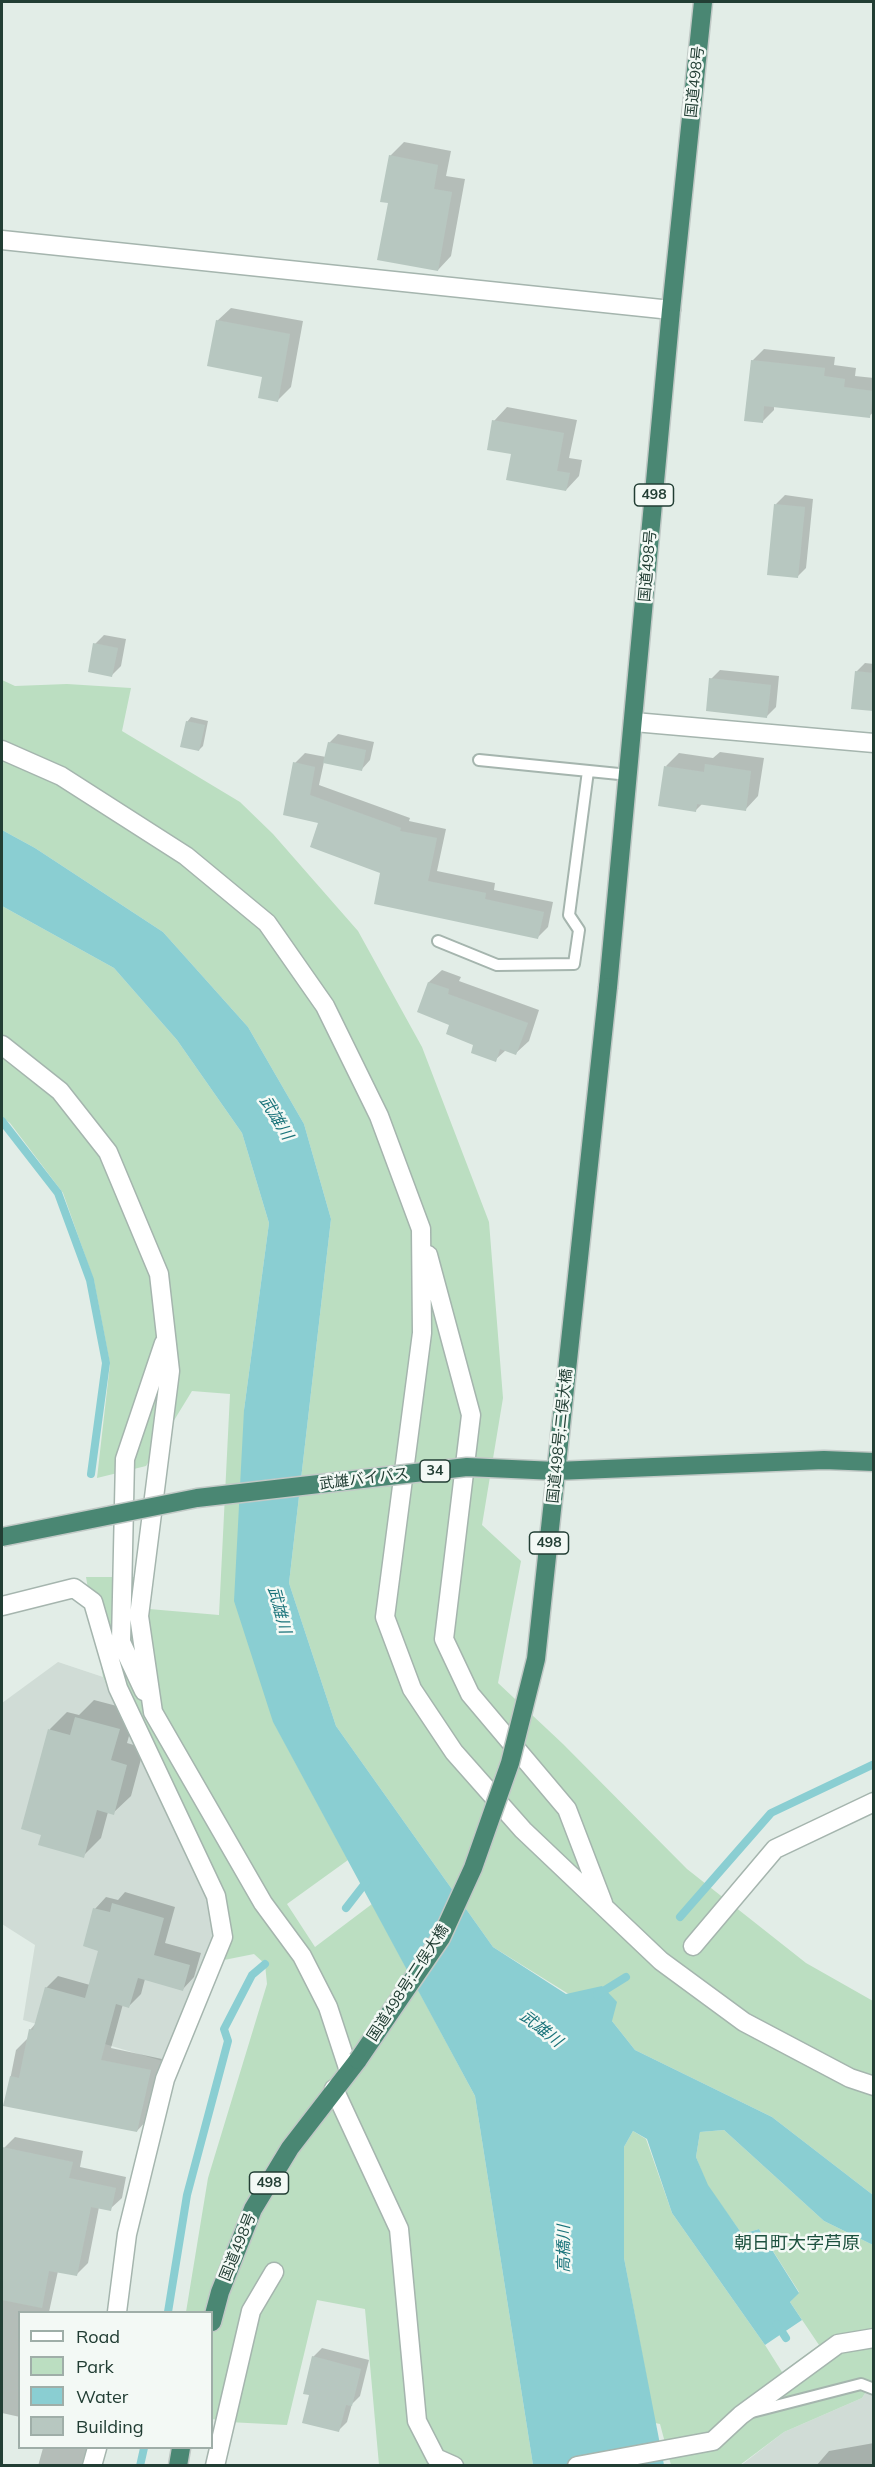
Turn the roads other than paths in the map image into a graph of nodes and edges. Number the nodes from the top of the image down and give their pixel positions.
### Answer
1 (703, 2) edge
2 (2, 240) edge
3 (671, 310) junction
4 (634, 722) junction
5 (873, 743) edge
6 (2, 750) edge
7 (479, 760) dead end
8 (588, 771) junction
9 (629, 776) junction
10 (438, 940) dead end
11 (608, 987) joint
12 (2, 1045) edge
13 (420, 1229) junction
14 (166, 1336) junction
15 (873, 1462) edge
16 (556, 1471) junction
17 (2, 1537) edge
18 (2, 1606) edge
19 (102, 1638) junction
20 (122, 1642) junction
21 (153, 1712) junction
22 (873, 1802) edge
23 (605, 1908) junction
24 (693, 1946) dead end
25 (353, 2065) junction
26 (873, 2086) edge
27 (334, 2089) junction
28 (274, 2272) dead end
29 (117, 2311) edge
30 (213, 2318) edge
31 (873, 2338) edge
32 (873, 2389) edge
33 (741, 2415) junction
34 (97, 2449) edge
35 (181, 2449) edge
36 (92, 2466) edge
37 (178, 2466) edge
38 (215, 2466) edge
39 (454, 2466) edge
40 (577, 2466) edge

1 - 3 highway, 国道498号 / 498
2 - 3 street
3 - 4 highway, 国道498号 / 498
4 - 5 street
4 - 9 highway, 国道498号 / 498
6 - 13 street
7 - 8 lane
8 - 9 lane
8 - 10 lane
9 - 11 highway, 国道498号 / 498
11 - 16 highway, 国道498号;二俣大橋 / 498, bridge
12 - 14 street
13 - 23 street
13 - 23 street
14 - 20 street
14 - 21 street
15 - 16 highway, 武雄バイパス / 34, bridge
16 - 17 highway, 武雄バイパス / 34, bridge
16 - 25 highway, 国道498号;二俣大橋 / 498, bridge
18 - 19 street
19 - 20 street
19 - 29 street
20 - 21 street
21 - 25 street
22 - 24 street
23 - 26 street
25 - 27 highway, 国道498号 / 498
27 - 30 highway, 国道498号 / 498
27 - 39 street
28 - 38 street
31 - 33 street
32 - 33 lane
33 - 40 street
34 - 36 street
35 - 37 highway

